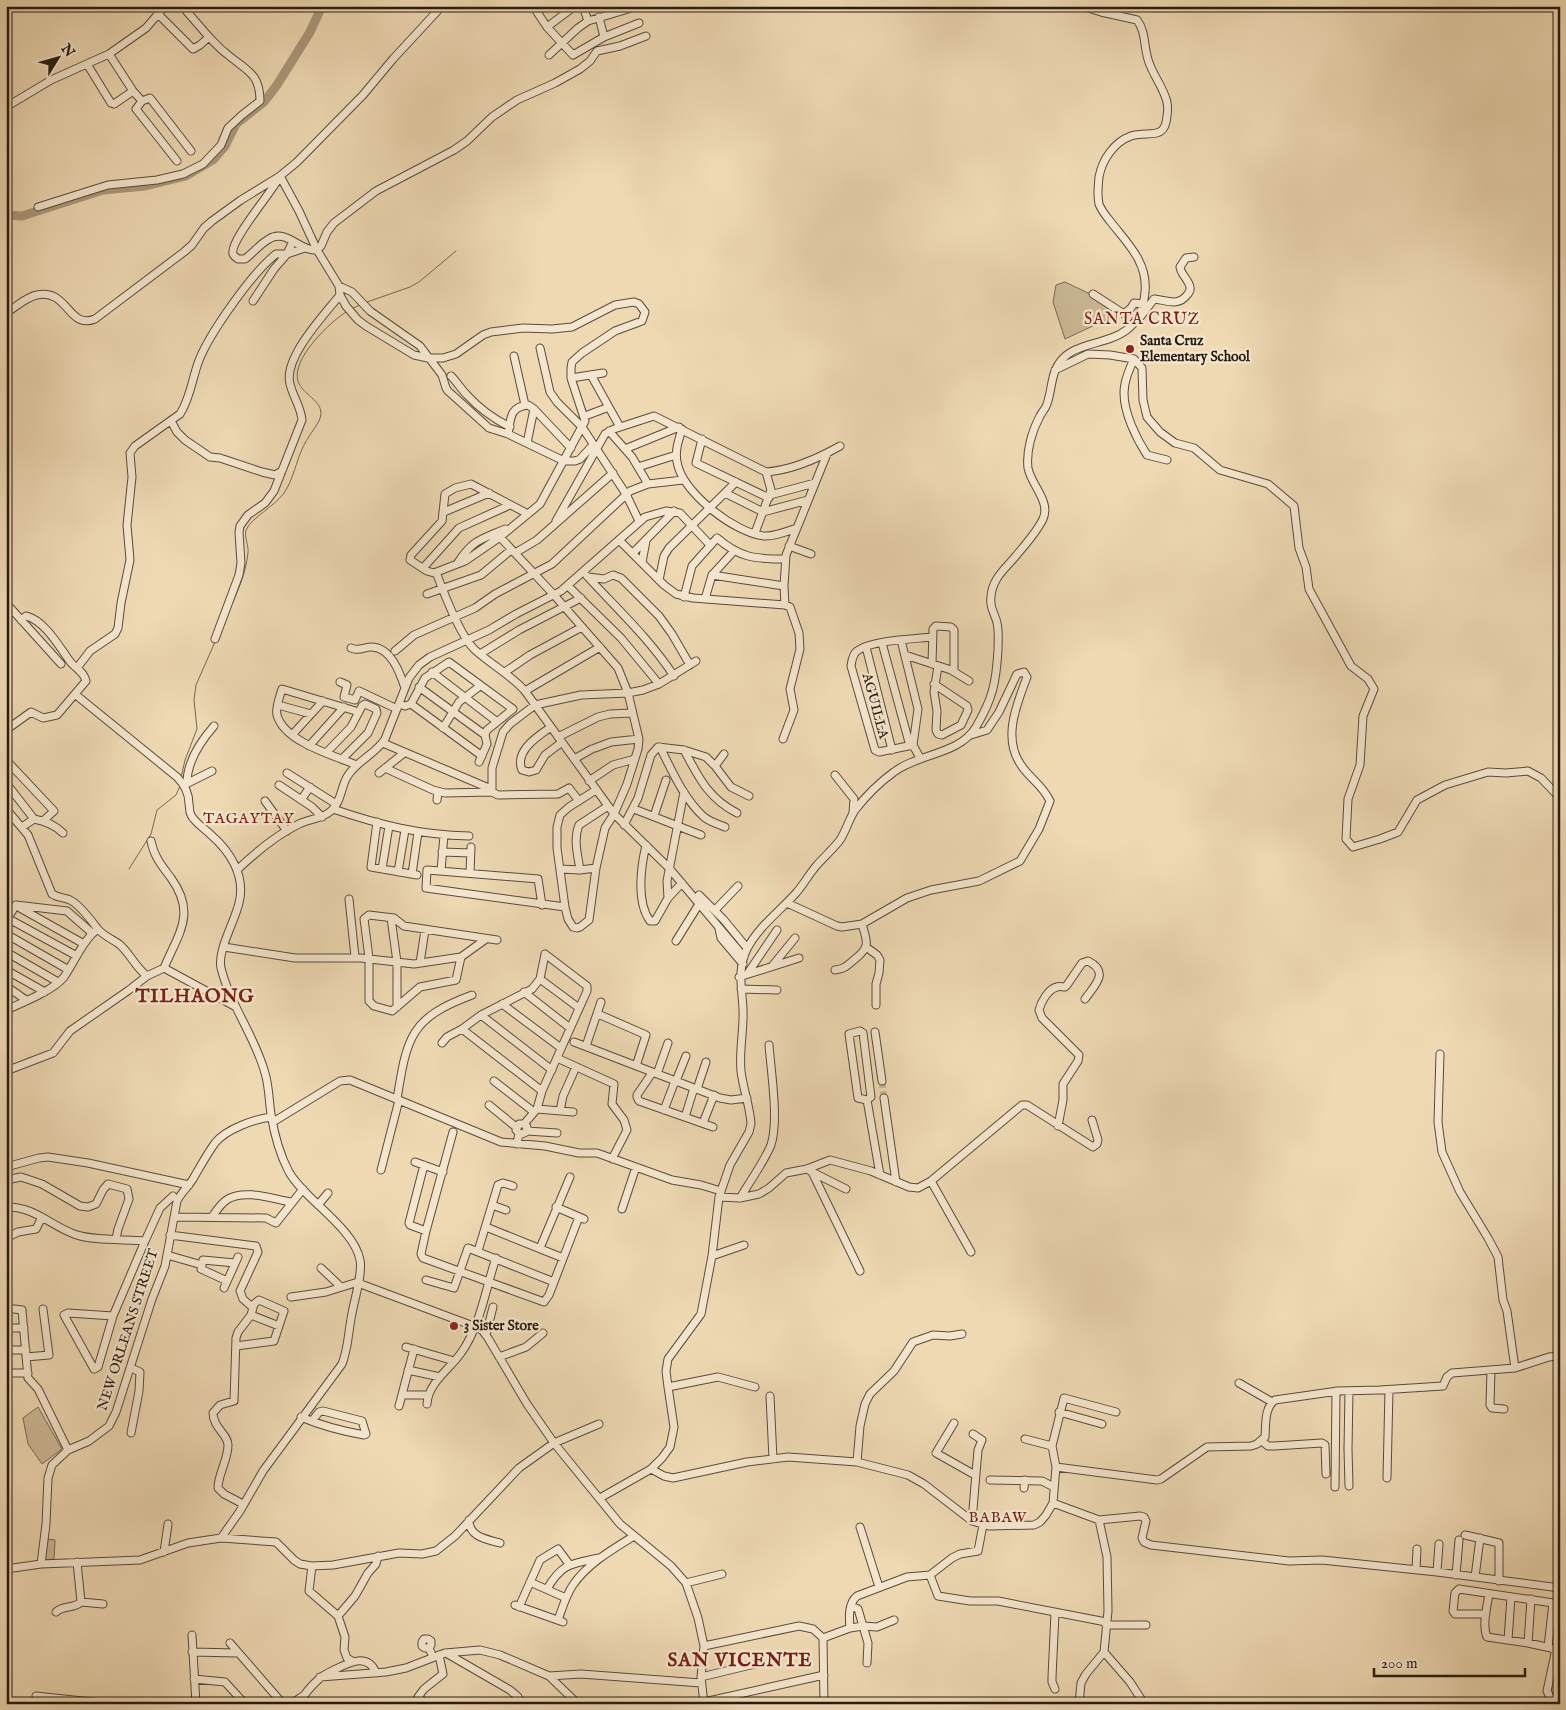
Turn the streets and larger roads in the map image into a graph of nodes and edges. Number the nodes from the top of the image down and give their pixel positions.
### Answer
1 (165, 6) edge
2 (182, 6) edge
3 (442, 6) edge
4 (575, 6) edge
5 (583, 6) edge
6 (1081, 6) edge
7 (635, 7) edge
8 (536, 8) edge
9 (620, 8) edge
10 (158, 14) junction
11 (599, 17) junction
12 (588, 21) junction
13 (639, 23) dead end
14 (548, 27) junction
15 (646, 36) dead end
16 (209, 37) junction
17 (604, 37) junction
18 (561, 43) junction
19 (591, 43) junction
20 (597, 51) junction
21 (108, 54) junction
22 (549, 55) dead end
23 (87, 64) junction
24 (133, 91) junction
25 (142, 101) junction
26 (6, 107) edge
27 (191, 151) dead end
28 (177, 161) dead end
29 (280, 176) junction
30 (38, 207) dead end
31 (293, 240) junction
32 (305, 248) junction
33 (317, 250) junction
34 (287, 254) junction
35 (1194, 257) dead end
36 (340, 286) junction
37 (1093, 294) dead end
38 (340, 295) junction
39 (253, 301) dead end
40 (1143, 304) junction
41 (6, 313) edge
42 (1137, 320) junction
43 (540, 348) dead end
44 (514, 356) dead end
45 (428, 358) junction
46 (1134, 359) junction
47 (1055, 370) junction
48 (602, 373) dead end
49 (592, 375) junction
50 (451, 376) dead end
51 (571, 378) junction
52 (525, 405) junction
53 (609, 406) junction
54 (534, 409) junction
55 (585, 416) junction
56 (171, 421) junction
57 (582, 427) junction
58 (620, 427) junction
59 (680, 428) junction
60 (509, 430) junction
61 (610, 431) junction
62 (702, 439) junction
63 (527, 443) junction
64 (840, 446) dead end
65 (595, 447) junction
66 (571, 448) junction
67 (625, 448) junction
68 (827, 454) junction
69 (676, 455) junction
70 (1167, 460) dead end
71 (564, 461) junction
72 (638, 467) junction
73 (282, 471) junction
74 (766, 472) junction
75 (613, 473) junction
76 (683, 480) junction
77 (736, 482) junction
78 (815, 483) junction
79 (648, 484) junction
80 (489, 493) junction
81 (626, 494) junction
82 (725, 494) junction
83 (769, 496) junction
84 (808, 500) junction
85 (510, 505) junction
86 (710, 508) junction
87 (674, 511) junction
88 (444, 512) junction
89 (763, 512) junction
90 (528, 514) junction
91 (639, 521) junction
92 (556, 522) junction
93 (692, 525) junction
94 (797, 528) junction
95 (755, 533) junction
96 (497, 536) junction
97 (618, 540) junction
98 (646, 540) junction
99 (710, 545) junction
100 (789, 546) junction
101 (734, 551) junction
102 (513, 552) junction
103 (633, 553) junction
104 (811, 554) dead end
105 (785, 559) junction
106 (642, 562) junction
107 (457, 564) junction
108 (423, 568) junction
109 (436, 572) junction
110 (534, 573) junction
111 (585, 575) junction
112 (712, 575) junction
113 (659, 580) junction
114 (568, 586) junction
115 (784, 586) junction
116 (442, 588) junction
117 (427, 594) dead end
118 (554, 595) junction
119 (684, 596) junction
120 (581, 598) junction
121 (705, 599) junction
122 (785, 605) junction
123 (8, 607) edge
124 (564, 607) junction
125 (456, 617) junction
126 (21, 620) junction
127 (582, 628) junction
128 (932, 637) junction
129 (215, 639) dead end
130 (467, 640) junction
131 (901, 640) junction
132 (882, 643) junction
133 (600, 647) junction
134 (866, 647) junction
135 (351, 648) dead end
136 (395, 651) dead end
137 (480, 654) junction
138 (905, 655) junction
139 (61, 664) dead end
140 (935, 665) junction
141 (77, 668) junction
142 (432, 672) junction
143 (505, 672) junction
144 (954, 672) junction
145 (674, 676) junction
146 (969, 681) dead end
147 (340, 682) dead end
148 (659, 684) junction
149 (934, 684) junction
150 (480, 686) junction
151 (419, 687) junction
152 (405, 689) junction
153 (525, 691) junction
154 (628, 693) junction
155 (76, 695) junction
156 (464, 697) junction
157 (323, 701) junction
158 (411, 704) junction
159 (278, 705) junction
160 (535, 705) junction
161 (344, 707) junction
162 (398, 707) junction
163 (359, 712) junction
164 (452, 712) junction
165 (632, 713) junction
166 (311, 714) junction
167 (496, 721) junction
168 (214, 726) dead end
169 (551, 727) junction
170 (443, 728) junction
171 (6, 730) edge
172 (292, 735) junction
173 (486, 735) junction
174 (971, 735) junction
175 (560, 739) junction
176 (639, 739) junction
177 (783, 739) dead end
178 (382, 743) junction
179 (911, 745) junction
180 (309, 746) junction
181 (660, 747) junction
182 (684, 750) junction
183 (892, 750) junction
184 (327, 752) junction
185 (404, 752) junction
186 (724, 754) dead end
187 (920, 758) junction
188 (342, 759) junction
189 (574, 759) junction
190 (635, 759) junction
191 (6, 760) edge
192 (358, 766) junction
193 (715, 766) junction
194 (212, 771) dead end
195 (288, 773) dead end
196 (835, 776) dead end
197 (590, 780) junction
198 (666, 780) dead end
199 (6, 783) edge
200 (185, 784) junction
201 (279, 785) dead end
202 (310, 787) junction
203 (596, 790) junction
204 (492, 791) junction
205 (438, 792) junction
206 (684, 792) junction
207 (749, 796) dead end
208 (1560, 798) edge
209 (265, 800) dead end
210 (301, 800) junction
211 (436, 800) dead end
212 (579, 801) junction
213 (335, 806) junction
214 (608, 806) junction
215 (6, 809) edge
216 (634, 809) junction
217 (854, 812) junction
218 (738, 813) dead end
219 (614, 814) junction
220 (654, 816) junction
221 (322, 817) junction
222 (34, 820) junction
223 (43, 821) junction
224 (376, 822) junction
225 (624, 825) junction
226 (678, 825) junction
227 (389, 826) junction
228 (725, 827) dead end
229 (22, 828) junction
230 (404, 830) junction
231 (287, 831) junction
232 (418, 832) junction
233 (63, 833) dead end
234 (444, 835) junction
235 (701, 835) dead end
236 (469, 836) dead end
237 (151, 841) dead end
238 (646, 845) junction
239 (442, 852) junction
240 (596, 868) junction
241 (670, 868) junction
242 (382, 869) junction
243 (560, 869) junction
244 (237, 870) junction
245 (580, 870) junction
246 (441, 871) junction
247 (398, 872) junction
248 (470, 874) junction
249 (682, 883) junction
250 (738, 886) dead end
251 (699, 895) dead end
252 (349, 898) dead end
253 (668, 898) junction
254 (787, 902) junction
255 (699, 904) junction
256 (16, 905) junction
257 (542, 905) junction
258 (565, 907) junction
259 (715, 910) junction
260 (392, 918) junction
261 (7, 920) edge
262 (862, 924) junction
263 (425, 930) junction
264 (777, 930) dead end
265 (95, 931) junction
266 (6, 934) edge
267 (795, 938) dead end
268 (486, 939) junction
269 (497, 940) dead end
270 (676, 941) dead end
271 (84, 944) junction
272 (224, 947) junction
273 (747, 948) junction
274 (866, 948) junction
275 (6, 952) edge
276 (75, 955) junction
277 (461, 957) junction
278 (355, 958) junction
279 (368, 958) junction
280 (800, 958) dead end
281 (744, 960) junction
282 (396, 962) junction
283 (420, 963) junction
284 (773, 966) junction
285 (164, 968) junction
286 (67, 969) junction
287 (6, 970) edge
288 (835, 970) dead end
289 (748, 974) junction
290 (147, 976) junction
291 (740, 977) junction
292 (540, 979) junction
293 (58, 982) junction
294 (6, 986) edge
295 (741, 990) junction
296 (777, 990) dead end
297 (45, 992) junction
298 (524, 992) junction
299 (472, 996) dead end
300 (1085, 999) dead end
301 (26, 1000) junction
302 (601, 1002) dead end
303 (502, 1004) junction
304 (876, 1005) dead end
305 (397, 1007) junction
306 (8, 1008) edge
307 (236, 1008) junction
308 (579, 1008) junction
309 (598, 1014) junction
310 (481, 1015) junction
311 (570, 1028) junction
312 (462, 1029) junction
313 (875, 1032) dead end
314 (574, 1042) dead end
315 (442, 1043) dead end
316 (668, 1044) dead end
317 (769, 1045) dead end
318 (586, 1046) junction
319 (561, 1048) junction
320 (1440, 1054) dead end
321 (686, 1056) dead end
322 (557, 1058) junction
323 (706, 1062) dead end
324 (636, 1066) junction
325 (576, 1067) junction
326 (552, 1070) junction
327 (6, 1071) edge
328 (655, 1073) junction
329 (494, 1081) dead end
330 (675, 1081) junction
331 (882, 1081) tunnel mouth
332 (696, 1088) junction
333 (542, 1091) junction
334 (714, 1095) junction
335 (747, 1098) junction
336 (884, 1098) tunnel mouth
337 (398, 1099) junction
338 (867, 1100) junction
339 (488, 1105) dead end
340 (664, 1110) junction
341 (535, 1111) junction
342 (560, 1111) junction
343 (573, 1112) dead end
344 (684, 1117) junction
345 (272, 1120) junction
346 (1092, 1120) dead end
347 (703, 1123) junction
348 (713, 1126) dead end
349 (1058, 1126) junction
350 (526, 1127) junction
351 (517, 1130) junction
352 (453, 1132) dead end
353 (557, 1133) dead end
354 (516, 1144) junction
355 (612, 1159) junction
356 (415, 1162) dead end
357 (424, 1165) junction
358 (6, 1167) edge
359 (636, 1167) junction
360 (381, 1170) dead end
361 (810, 1171) junction
362 (443, 1172) junction
363 (880, 1175) junction
364 (570, 1177) dead end
365 (6, 1180) edge
366 (931, 1181) junction
367 (896, 1182) junction
368 (189, 1185) junction
369 (513, 1186) dead end
370 (303, 1189) junction
371 (846, 1189) dead end
372 (328, 1193) dead end
373 (720, 1194) junction
374 (173, 1196) dead end
375 (740, 1198) junction
376 (291, 1202) junction
377 (318, 1205) junction
378 (492, 1205) junction
379 (6, 1207) edge
380 (556, 1208) junction
381 (622, 1208) dead end
382 (506, 1210) dead end
383 (174, 1217) junction
384 (212, 1217) junction
385 (42, 1218) junction
386 (486, 1227) junction
387 (426, 1231) junction
388 (170, 1235) junction
389 (6, 1238) edge
390 (116, 1239) junction
391 (145, 1241) junction
392 (744, 1245) dead end
393 (540, 1248) junction
394 (478, 1251) junction
395 (971, 1252) dead end
396 (167, 1256) junction
397 (712, 1256) junction
398 (496, 1258) junction
399 (564, 1258) junction
400 (202, 1265) junction
401 (322, 1268) dead end
402 (860, 1270) dead end
403 (460, 1272) junction
404 (426, 1280) dead end
405 (488, 1282) junction
406 (554, 1282) junction
407 (358, 1283) junction
408 (342, 1287) junction
409 (291, 1297) dead end
410 (493, 1307) dead end
411 (6, 1308) edge
412 (43, 1309) dead end
413 (251, 1311) junction
414 (113, 1316) junction
415 (279, 1326) junction
416 (476, 1327) junction
417 (6, 1328) edge
418 (24, 1328) junction
419 (543, 1333) dead end
420 (962, 1334) dead end
421 (486, 1335) junction
422 (236, 1346) junction
423 (6, 1350) edge
424 (26, 1353) junction
425 (1560, 1356) edge
426 (499, 1357) junction
427 (454, 1361) junction
428 (131, 1368) junction
429 (1515, 1368) junction
430 (408, 1370) junction
431 (1491, 1370) junction
432 (6, 1373) edge
433 (28, 1373) junction
434 (440, 1377) junction
435 (1239, 1383) dead end
436 (668, 1387) junction
437 (754, 1387) dead end
438 (1389, 1390) junction
439 (1336, 1391) junction
440 (1348, 1391) junction
441 (427, 1394) junction
442 (402, 1395) junction
443 (770, 1396) dead end
444 (1272, 1402) junction
445 (426, 1404) dead end
446 (399, 1406) dead end
447 (1504, 1409) dead end
448 (1059, 1412) junction
449 (1116, 1412) dead end
450 (301, 1417) junction
451 (312, 1422) junction
452 (954, 1423) dead end
453 (598, 1424) dead end
454 (1102, 1424) dead end
455 (131, 1433) dead end
456 (974, 1434) dead end
457 (1025, 1439) dead end
458 (1262, 1441) junction
459 (554, 1443) junction
460 (1052, 1446) junction
461 (68, 1450) junction
462 (1335, 1455) junction
463 (1348, 1455) junction
464 (774, 1459) junction
465 (857, 1462) junction
466 (1056, 1468) junction
467 (650, 1469) junction
468 (1326, 1474) dead end
469 (975, 1475) junction
470 (1387, 1478) dead end
471 (990, 1480) dead end
472 (1349, 1486) dead end
473 (1054, 1487) junction
474 (1335, 1487) dead end
475 (600, 1498) junction
476 (1053, 1502) junction
477 (243, 1504) junction
478 (469, 1520) junction
479 (1099, 1520) junction
480 (972, 1521) junction
481 (168, 1524) dead end
482 (983, 1525) junction
483 (860, 1527) dead end
484 (634, 1536) junction
485 (221, 1538) junction
486 (1480, 1538) junction
487 (500, 1543) dead end
488 (1439, 1544) dead end
489 (1417, 1549) dead end
490 (164, 1552) junction
491 (378, 1556) junction
492 (599, 1558) junction
493 (77, 1562) junction
494 (40, 1564) junction
495 (569, 1564) junction
496 (312, 1566) junction
497 (6, 1569) edge
498 (1416, 1570) junction
499 (1436, 1572) junction
500 (722, 1574) dead end
501 (930, 1574) junction
502 (1456, 1574) junction
503 (1475, 1577) junction
504 (1499, 1580) junction
505 (530, 1582) junction
506 (686, 1583) junction
507 (879, 1587) junction
508 (1560, 1588) edge
509 (547, 1589) junction
510 (1489, 1594) junction
511 (1511, 1597) junction
512 (566, 1598) junction
513 (1531, 1599) junction
514 (81, 1602) junction
515 (1556, 1603) edge
516 (103, 1604) dead end
517 (851, 1606) junction
518 (56, 1612) dead end
519 (1055, 1613) junction
520 (1486, 1614) junction
521 (338, 1616) junction
522 (894, 1620) dead end
523 (1106, 1624) junction
524 (1146, 1625) dead end
525 (863, 1626) junction
526 (850, 1628) junction
527 (192, 1635) dead end
528 (823, 1638) junction
529 (1508, 1640) junction
530 (230, 1643) dead end
531 (1528, 1643) junction
532 (704, 1646) junction
533 (429, 1648) dead end
534 (1554, 1649) edge
535 (192, 1652) junction
536 (1104, 1652) junction
537 (237, 1653) junction
538 (439, 1655) junction
539 (352, 1661) junction
540 (759, 1663) dead end
541 (867, 1663) dead end
542 (376, 1673) junction
543 (824, 1675) junction
544 (548, 1676) junction
545 (320, 1677) junction
546 (194, 1679) junction
547 (701, 1680) junction
548 (1055, 1689) dead end
549 (304, 1695) junction
550 (36, 1696) dead end
551 (1141, 1699) dead end
552 (1560, 1700) edge
553 (704, 1703) edge
554 (111, 1704) edge
555 (196, 1704) edge
556 (245, 1704) edge
557 (283, 1704) edge
558 (291, 1704) edge
559 (299, 1704) edge
560 (305, 1704) edge
561 (426, 1704) edge
562 (521, 1704) edge
563 (578, 1704) edge
564 (824, 1704) edge
565 (1079, 1704) edge

1 - 10 street
2 - 16 street
3 - 29 street
4 - 14 street
5 - 12 street
6 - 40 street
7 - 9 street
8 - 14 street
9 - 11 street
10 - 16 street
10 - 21 street
11 - 12 street
11 - 17 street
12 - 18 street
13 - 17 street
14 - 18 street
15 - 20 street
16 - 30 street
17 - 19 street
18 - 19 street
18 - 22 street
19 - 20 street
20 - 33 street
21 - 23 street
21 - 24 street
23 - 24 street
23 - 26 street
24 - 25 street
25 - 27 street
25 - 28 street
29 - 31 street
29 - 33 street
29 - 41 street
31 - 32 street
31 - 34 street
32 - 33 street
32 - 34 street
33 - 36 street
34 - 39 street
34 - 56 street
35 - 42 street
36 - 38 street
36 - 45 street
37 - 40 street
38 - 45 street
38 - 73 street
40 - 42 street
42 - 47 street
43 - 57 street
44 - 52 street
45 - 51 street
45 - 60 street
46 - 47 street
46 - 70 street
46 - 208 street
47 - 174 street
48 - 49 street
49 - 51 street
49 - 53 street
50 - 60 street
51 - 55 street
52 - 54 street
52 - 60 street
53 - 55 street
53 - 58 street
54 - 63 street
54 - 66 street
55 - 57 street
56 - 73 street
56 - 141 street
57 - 65 street
57 - 66 street
58 - 59 street
58 - 61 street
59 - 62 street
59 - 67 street
59 - 69 street
60 - 63 street
61 - 65 street
61 - 67 street
62 - 74 street
62 - 77 street
63 - 71 street
64 - 68 street
65 - 71 street
65 - 75 street
65 - 92 street
66 - 71 street
67 - 72 street
68 - 74 street
68 - 78 street
69 - 72 street
69 - 76 street
71 - 90 street
72 - 79 street
73 - 129 street
74 - 83 street
75 - 81 street
75 - 92 street
76 - 79 street
76 - 86 street
77 - 82 street
77 - 83 street
78 - 83 street
78 - 84 street
79 - 81 street
80 - 85 street
80 - 88 street
80 - 88 street
81 - 91 street
81 - 110 street
82 - 86 street
82 - 89 street
83 - 89 street
84 - 89 street
84 - 94 street
85 - 90 street
85 - 108 street
86 - 93 street
86 - 95 street
87 - 91 street
87 - 93 street
87 - 98 street
88 - 108 street
89 - 95 street
90 - 96 street
91 - 97 street
92 - 102 street
93 - 99 street
93 - 113 street
94 - 95 street
94 - 100 street
96 - 102 street
96 - 107 street
96 - 107 street
97 - 103 street
97 - 111 street
98 - 103 street
98 - 106 street
99 - 101 street
99 - 119 street
100 - 104 street
100 - 105 street
101 - 105 street
101 - 112 street
102 - 110 street
102 - 116 street
103 - 106 street
105 - 115 street
106 - 113 street
107 - 109 street
108 - 109 street
109 - 116 street
110 - 118 street
110 - 125 street
111 - 114 street
111 - 145 street
111 - 145 street
112 - 115 street
112 - 121 street
113 - 119 street
114 - 118 street
114 - 120 street
115 - 122 street
116 - 117 street
116 - 125 street
118 - 124 street
118 - 130 street
119 - 121 street
120 - 124 street
120 - 148 street
121 - 122 street
122 - 177 street
123 - 126 street
124 - 127 street
124 - 137 street
125 - 130 street
125 - 136 street
126 - 139 street
126 - 141 street
127 - 133 street
127 - 143 street
128 - 131 street
128 - 140 street
128 - 144 street
130 - 137 street
130 - 152 street
131 - 132 street
131 - 138 street
132 - 134 street
132 - 179 street
133 - 153 street
133 - 154 street
134 - 183 street
134 - 183 street, AGUILLA
135 - 152 street
137 - 143 street
138 - 140 street
138 - 179 street
140 - 144 street
140 - 149 street
141 - 155 street
142 - 150 street
142 - 151 street
142 - 156 street
143 - 153 street
144 - 146 street
145 - 148 street
147 - 162 street
148 - 154 street
149 - 149 street
150 - 156 street
150 - 167 street
151 - 158 street
151 - 164 street
152 - 162 street
153 - 160 street
154 - 160 street
154 - 165 street
155 - 171 street
155 - 200 street
156 - 164 street
156 - 167 street
157 - 159 street
157 - 161 street
157 - 166 street
158 - 162 street
158 - 170 street
159 - 166 street
159 - 172 street
160 - 169 street
160 - 204 street
161 - 163 street
161 - 180 street
162 - 178 street
163 - 184 street
163 - 188 street
164 - 170 street
164 - 173 street
165 - 175 street
165 - 176 street
166 - 172 street
167 - 173 street
168 - 200 street
169 - 175 street
169 - 175 street
170 - 173 street
172 - 180 street
174 - 187 street
174 - 262 street
175 - 189 street
176 - 189 street
176 - 190 street
178 - 185 street
178 - 192 street
179 - 183 street, AGUILLA
179 - 187 street
180 - 184 street
181 - 182 street
181 - 206 street
181 - 216 street
182 - 193 street
182 - 218 street
184 - 188 street
185 - 204 street
185 - 205 street
186 - 193 street
187 - 217 street
188 - 192 street
189 - 197 street
190 - 197 street
190 - 219 street
191 - 223 street
192 - 213 street
193 - 207 street
194 - 200 street
195 - 202 street
196 - 217 street
197 - 203 street
198 - 220 street
199 - 222 street
200 - 244 street
201 - 210 street
202 - 210 street
202 - 213 street
203 - 212 street
203 - 214 street
204 - 205 street
204 - 212 street
205 - 211 street
206 - 226 street
206 - 228 street
209 - 231 street
210 - 221 street
212 - 243 street
213 - 221 street
213 - 224 street
214 - 219 street
214 - 245 street
215 - 229 street
216 - 220 street
216 - 225 street
217 - 254 street
219 - 225 street
219 - 240 street
220 - 226 street
221 - 231 street
222 - 223 street
222 - 229 street
223 - 233 street
224 - 227 street
224 - 242 street
225 - 238 street
226 - 235 street
226 - 241 street
227 - 230 street
227 - 242 street
229 - 265 street
230 - 232 street
230 - 247 street
231 - 244 street
232 - 234 street
232 - 247 street
234 - 236 street
234 - 239 street
237 - 285 street
238 - 241 street
238 - 253 street
239 - 246 street
239 - 248 street
240 - 245 street
240 - 258 street
241 - 249 street
241 - 253 street
242 - 247 street
243 - 245 street
243 - 258 street
244 - 272 street
246 - 248 street
246 - 257 street
248 - 257 street
249 - 253 street
249 - 255 street
250 - 259 street
251 - 259 street
252 - 278 street
254 - 262 street
254 - 273 street
255 - 270 street
255 - 281 street
256 - 261 street
256 - 265 street
256 - 271 street
257 - 258 street
259 - 273 street
260 - 263 street
260 - 279 street
260 - 282 street
261 - 276 street
262 - 274 street
263 - 268 street
263 - 283 street
264 - 289 street
265 - 271 street
265 - 290 street
266 - 286 street
267 - 284 street
268 - 269 street
268 - 277 street
271 - 276 street
272 - 278 street
272 - 307 street
273 - 281 street
274 - 288 street
274 - 304 street
275 - 293 street
276 - 286 street
277 - 283 street
277 - 305 street
278 - 279 street
279 - 282 street
279 - 305 street
280 - 284 street
281 - 291 street
282 - 283 street
282 - 305 street
284 - 289 street
285 - 290 street
285 - 307 street
286 - 293 street
287 - 297 street
289 - 291 street
290 - 327 street
291 - 295 street
292 - 298 street
292 - 308 street
292 - 308 street
293 - 297 street
294 - 301 street
295 - 296 street
295 - 335 street
297 - 301 street
298 - 303 street
298 - 311 street
299 - 337 street
300 - 349 street
301 - 306 street
302 - 309 street
303 - 310 street
303 - 319 street
307 - 345 street
308 - 311 street
309 - 318 street
309 - 324 street
310 - 312 street
310 - 326 street
311 - 319 street
312 - 315 street
312 - 333 street
313 - 331 street
314 - 318 street
316 - 328 street
317 - 375 street
318 - 324 street
319 - 322 street
320 - 429 street
321 - 330 street
322 - 325 street
322 - 326 street
323 - 332 street
324 - 328 street
325 - 342 street
325 - 355 street
326 - 333 street
328 - 330 street
328 - 340 street
329 - 341 street
330 - 332 street
330 - 340 street
332 - 334 street
332 - 344 street
333 - 341 street
334 - 335 street
334 - 347 street
335 - 373 street
336 - 367 street
337 - 345 street, NEW ORLEANS STREET
337 - 354 street, NEW ORLEANS STREET
337 - 360 street
338 - 338 street
338 - 363 street
339 - 351 street
340 - 344 street
341 - 342 street
341 - 350 street
342 - 343 street
344 - 347 street
345 - 368 street, NEW ORLEANS STREET
345 - 370 street
346 - 349 street
347 - 348 street
349 - 366 street
350 - 351 street
350 - 353 street
351 - 354 street
352 - 362 street
354 - 355 street, NEW ORLEANS STREET
355 - 359 street, NEW ORLEANS STREET
356 - 357 street
357 - 362 street
357 - 387 street
358 - 368 street
359 - 373 street, NEW ORLEANS STREET
359 - 381 street
361 - 363 street, NEW ORLEANS STREET
361 - 371 street
361 - 375 street, NEW ORLEANS STREET
361 - 402 street
362 - 387 street
363 - 367 street, NEW ORLEANS STREET
364 - 380 street
365 - 390 street
366 - 367 street, NEW ORLEANS STREET
366 - 395 street
368 - 383 street, NEW ORLEANS STREET
369 - 378 street
370 - 376 street
370 - 377 street
372 - 377 street
373 - 375 street, NEW ORLEANS STREET
373 - 397 street
374 - 391 street
376 - 384 street
376 - 384 street
377 - 407 street
378 - 382 street
378 - 386 street
379 - 385 street
380 - 393 street
380 - 399 street
383 - 384 street
383 - 388 street, NEW ORLEANS STREET
385 - 389 street
385 - 390 street
386 - 393 street
386 - 394 street
387 - 403 street
388 - 396 street, NEW ORLEANS STREET
388 - 413 street
390 - 391 street
391 - 414 street
392 - 397 street
393 - 399 street
394 - 398 street
394 - 403 street
396 - 400 street
396 - 428 street, NEW ORLEANS STREET
397 - 436 street
398 - 405 street
398 - 406 street
399 - 406 street
400 - 400 street
401 - 408 street
403 - 404 street
403 - 405 street
405 - 406 street
405 - 416 street
407 - 408 street
407 - 416 street
407 - 450 street
408 - 409 street
410 - 421 street
411 - 418 street
412 - 424 street
413 - 415 street
413 - 415 street
413 - 422 street
414 - 414 street
415 - 422 street
416 - 421 street
416 - 427 street
417 - 418 street
418 - 424 street
419 - 426 street
420 - 465 street
421 - 426 street
422 - 477 street
423 - 424 street
424 - 433 street
425 - 429 street
426 - 459 street
427 - 430 street
427 - 434 street
428 - 455 street
428 - 461 street, NEW ORLEANS STREET
429 - 431 street
430 - 434 street
430 - 442 street
431 - 438 street
431 - 447 street
432 - 433 street
433 - 461 street
434 - 441 street
435 - 444 street
436 - 437 street
436 - 467 street
438 - 440 street
438 - 470 street
439 - 440 street
439 - 444 street
439 - 462 street
440 - 463 street
441 - 442 street
441 - 445 street
442 - 446 street
443 - 464 street
444 - 458 street
448 - 449 street
448 - 454 street
448 - 460 street
450 - 451 street
450 - 477 street
451 - 451 street
452 - 469 street
453 - 459 street
456 - 469 street
457 - 460 street
458 - 466 street
458 - 468 street
459 - 475 street
459 - 478 street
460 - 466 street
461 - 494 street, NEW ORLEANS STREET
462 - 463 street
462 - 474 street
463 - 472 street
464 - 465 street
464 - 467 street
465 - 480 street
466 - 473 street
467 - 475 street
469 - 480 street
471 - 473 street
473 - 476 street
475 - 484 street
476 - 479 street
476 - 482 street
477 - 485 street
478 - 487 street
478 - 491 street
479 - 498 street
479 - 523 street
480 - 482 street
481 - 490 street
482 - 501 street
483 - 507 street
484 - 492 street
484 - 506 street
485 - 490 street
485 - 496 street
486 - 502 street
486 - 503 street
486 - 504 street
488 - 499 street
489 - 498 street
490 - 493 street
491 - 496 street
491 - 521 street
492 - 495 street
492 - 512 street
493 - 494 street
493 - 514 street
494 - 497 street
495 - 505 street
495 - 509 street
496 - 521 street
498 - 499 street
499 - 502 street
500 - 506 street
501 - 507 street
501 - 519 street
502 - 503 street
503 - 504 street
504 - 508 street
505 - 509 street
505 - 512 street
506 - 532 street
507 - 517 street
509 - 512 street
510 - 511 street
510 - 520 street
510 - 520 street
511 - 513 street
511 - 529 street
513 - 515 street
513 - 531 street
514 - 516 street
514 - 518 street
515 - 534 street
517 - 525 street
517 - 526 street
519 - 523 street
519 - 548 street
520 - 529 street
521 - 539 street
522 - 525 street
523 - 524 street
523 - 536 street
525 - 526 street
525 - 541 street
526 - 528 street
527 - 535 street
528 - 532 street
528 - 543 street
529 - 531 street
530 - 537 street
531 - 534 street
532 - 547 street
533 - 538 street
534 - 552 street
535 - 537 street
535 - 546 street
536 - 551 street
536 - 565 street
537 - 557 street
538 - 542 street
538 - 544 street
538 - 561 street
538 - 562 street
539 - 542 street
539 - 545 street
540 - 547 street
542 - 545 street
543 - 553 street
543 - 564 street
544 - 547 street
544 - 563 street
545 - 549 street
546 - 555 street
546 - 556 street
547 - 553 street
549 - 558 street
549 - 559 street
549 - 560 street
550 - 554 street

